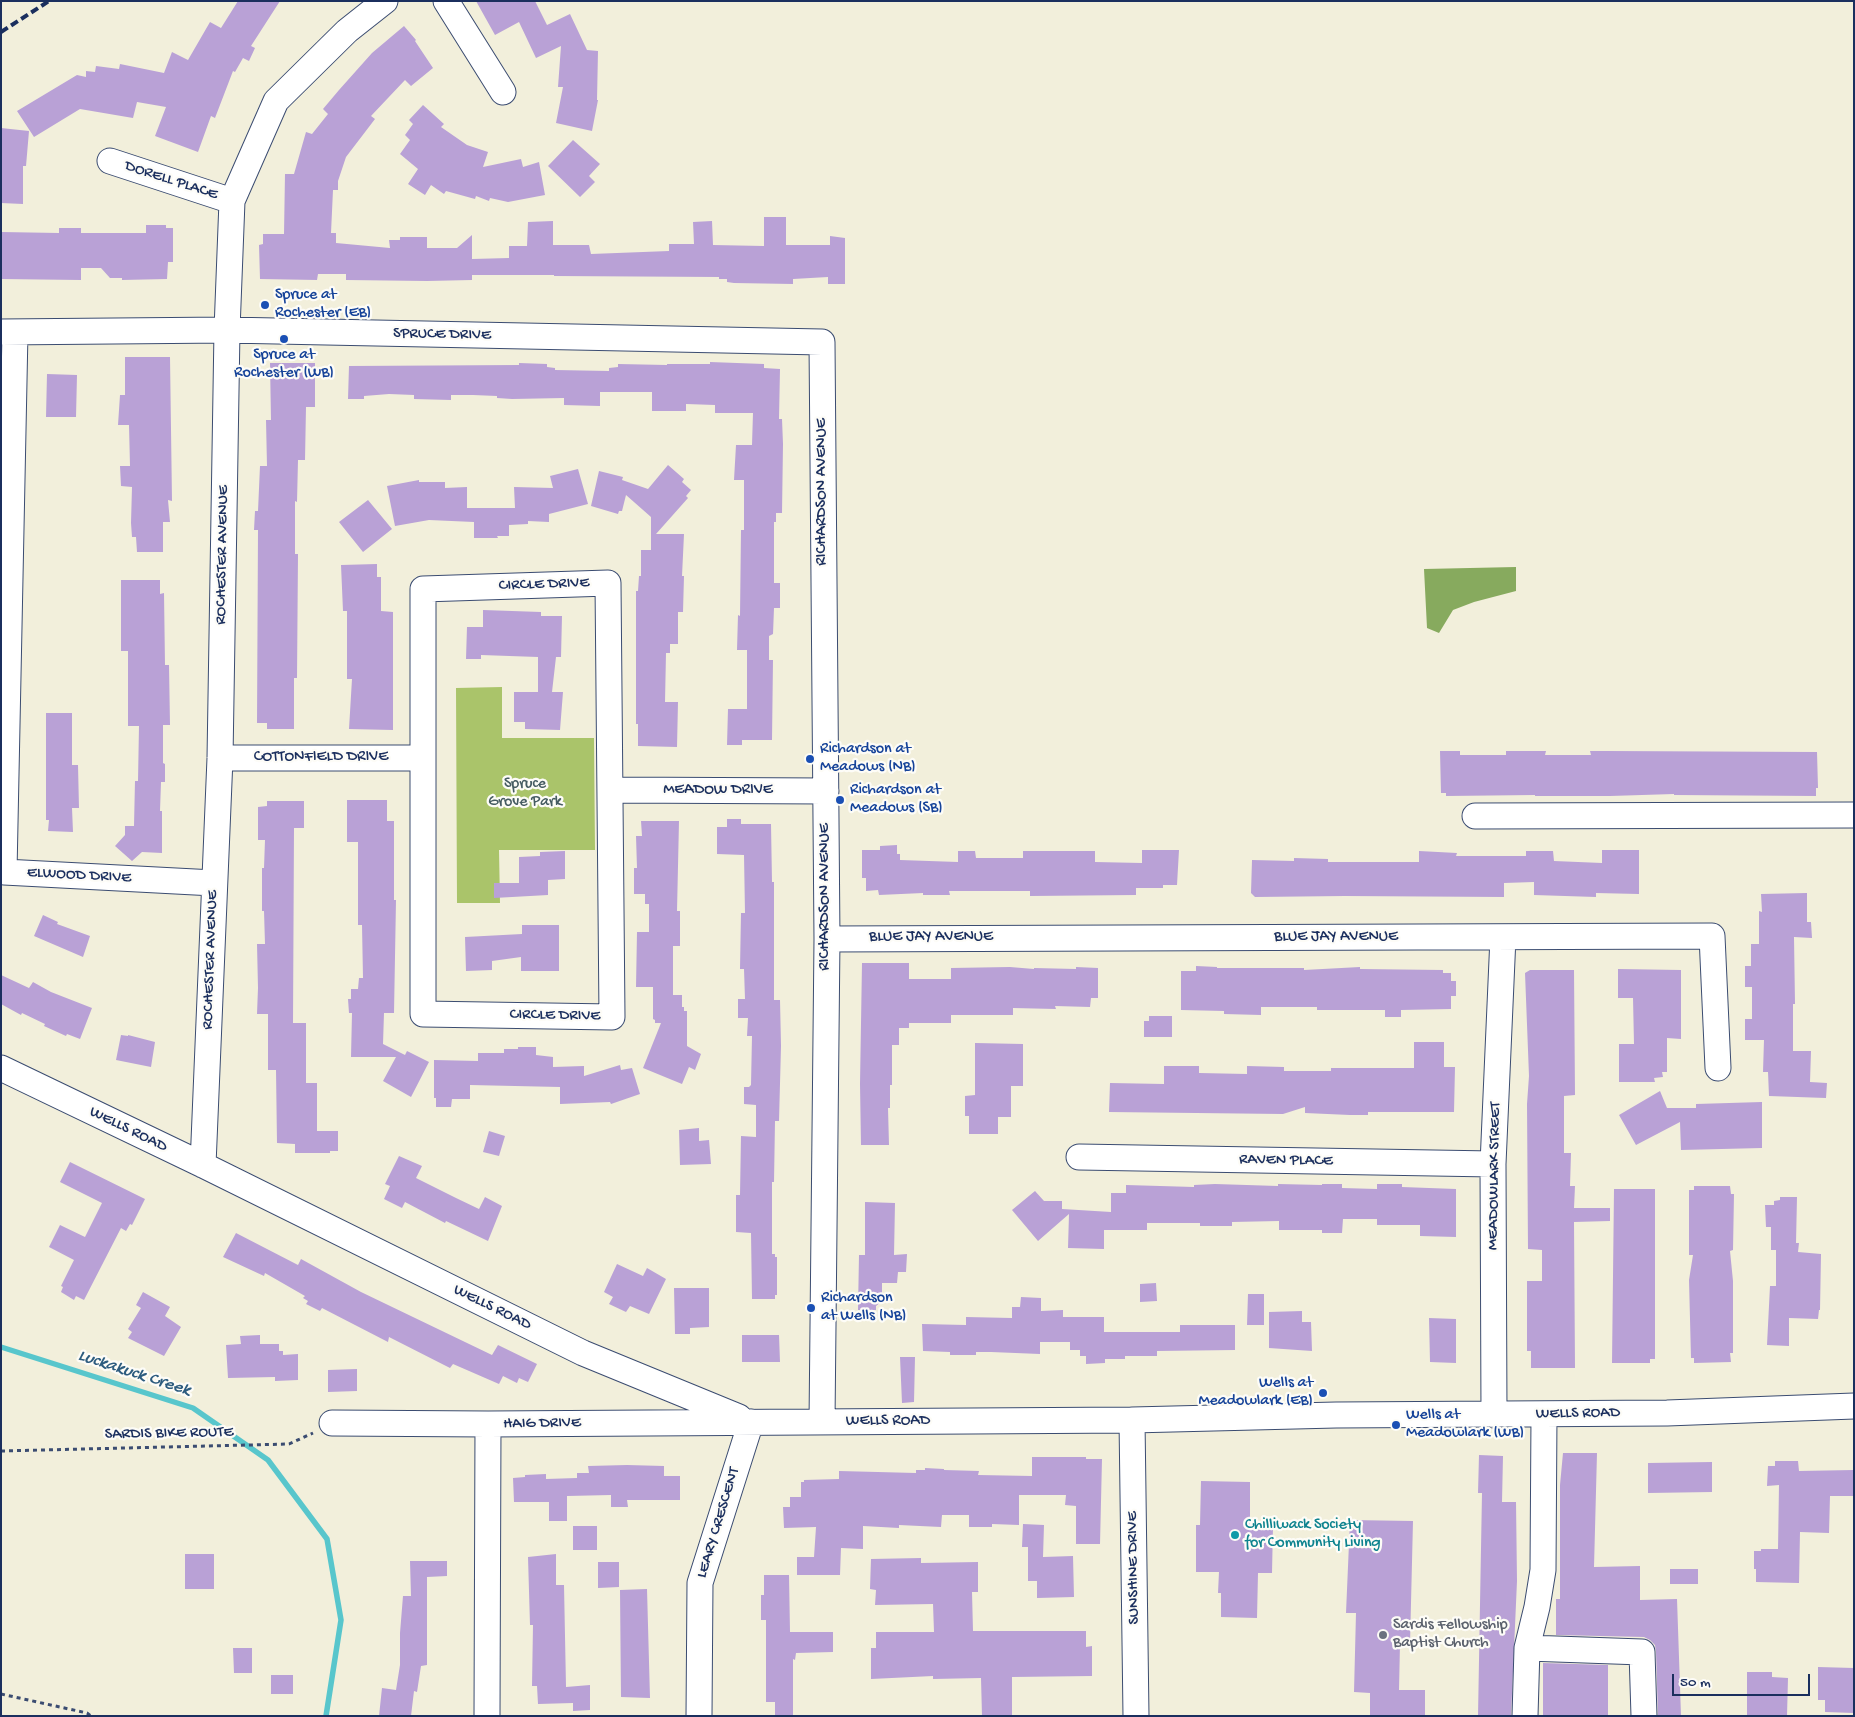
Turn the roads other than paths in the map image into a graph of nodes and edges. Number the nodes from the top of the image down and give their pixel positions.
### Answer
1 (385, 1) edge
2 (446, 1) edge
3 (503, 92) dead end
4 (110, 162) dead end
5 (232, 201) junction
6 (227, 330) junction
7 (8, 332) edge
8 (822, 342) joint
9 (220, 758) junction
10 (423, 758) junction
11 (610, 790) junction
12 (826, 791) junction
13 (1854, 815) edge
14 (1475, 816) dead end
15 (214, 883) junction
16 (1503, 937) junction
17 (827, 939) junction
18 (1, 1068) edge
19 (1718, 1068) dead end
20 (1079, 1157) dead end
21 (1493, 1164) junction
22 (203, 1166) junction
23 (1854, 1406) edge
24 (1494, 1414) junction
25 (1544, 1414) junction
26 (1132, 1420) junction
27 (751, 1422) junction
28 (822, 1422) junction
29 (332, 1424) road end
30 (488, 1424) junction
31 (1527, 1648) junction
32 (487, 1716) edge
33 (699, 1716) edge
34 (1136, 1716) edge
35 (1526, 1716) edge
36 (1644, 1716) edge

1 - 5 street, ROCHESTER AVENUE
2 - 3 street
4 - 5 street, DORELL PLACE
5 - 6 street, ROCHESTER AVENUE
6 - 7 street, SPRUCE DRIVE
6 - 8 street, SPRUCE DRIVE
6 - 9 street, ROCHESTER AVENUE
7 - 15 street, ELWOOD DRIVE
8 - 12 street, RICHARDSON AVENUE
9 - 10 street, COTTONFIELD DRIVE
9 - 15 street, ROCHESTER AVENUE
10 - 11 street, CIRCLE DRIVE
10 - 11 street, CIRCLE DRIVE
11 - 12 street, MEADOW DRIVE
12 - 17 street, RICHARDSON AVENUE
13 - 14 street
15 - 22 street, ROCHESTER AVENUE
16 - 17 street, BLUE JAY AVENUE
16 - 19 street, BLUE JAY AVENUE
16 - 21 street, MEADOWLARK STREET
17 - 28 street, RICHARDSON AVENUE
18 - 22 street, WELLS ROAD
20 - 21 street, RAVEN PLACE
21 - 24 street, MEADOWLARK STREET
22 - 27 street, WELLS ROAD
23 - 25 street, WELLS ROAD
24 - 25 street, WELLS ROAD
24 - 26 street, WELLS ROAD
25 - 31 street
26 - 28 street, WELLS ROAD
26 - 34 street, SUNSHINE DRIVE
27 - 28 street, WELLS ROAD
27 - 30 street, HAIG DRIVE
27 - 33 street, LEARY CRESCENT
29 - 30 street, HAIG DRIVE
30 - 32 street
31 - 35 street
31 - 36 street

